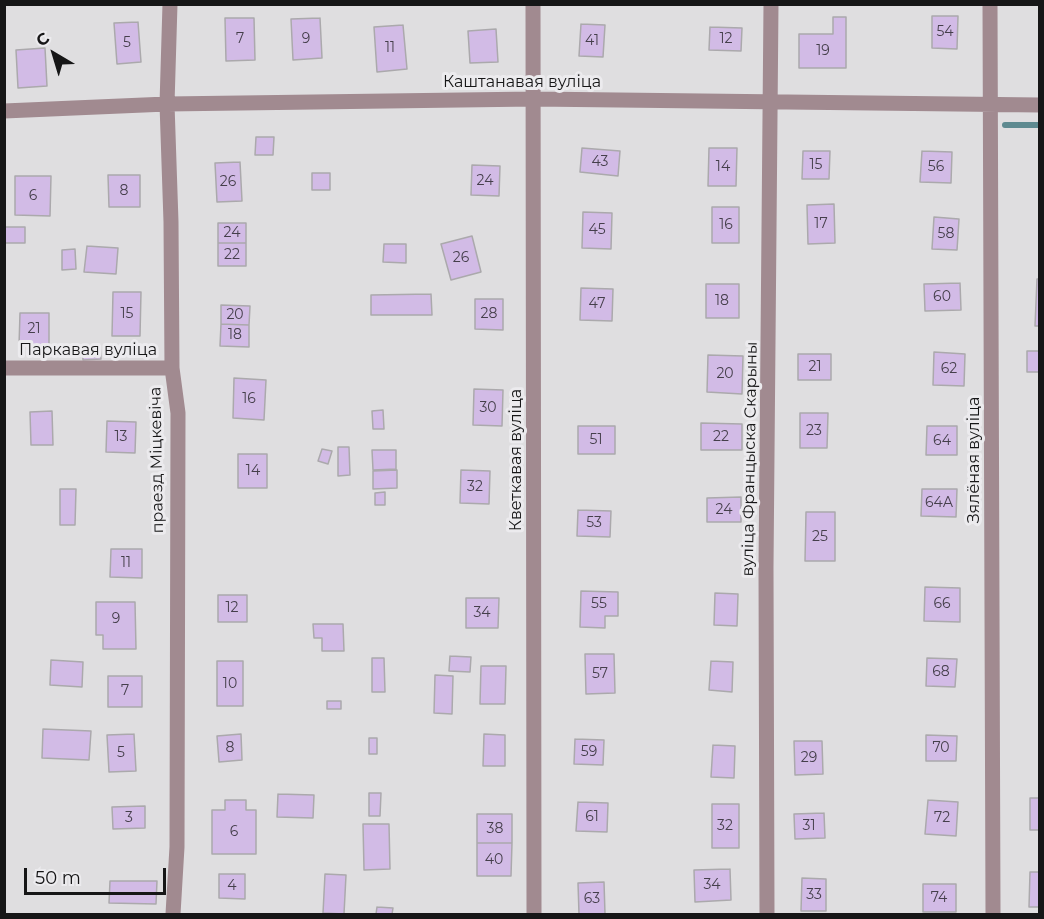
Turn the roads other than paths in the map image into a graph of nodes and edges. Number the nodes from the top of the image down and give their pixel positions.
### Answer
1 (170, 4) edge
2 (533, 4) edge
3 (771, 4) edge
4 (990, 4) edge
5 (534, 99) junction
6 (771, 103) junction
7 (167, 104) junction
8 (989, 104) junction
9 (1040, 105) edge
10 (4, 111) edge
11 (4, 368) edge
12 (172, 368) junction
13 (173, 915) edge
14 (534, 915) edge
15 (766, 915) edge
16 (993, 915) edge

1 - 7 street, праезд Міцкевіча
2 - 5 street, Кветкавая вуліца
3 - 6 street, вуліца Францыска Скарыны
4 - 8 street, Зялёная вуліца
5 - 6 street, Каштанавая вуліца
5 - 7 street, Каштанавая вуліца
5 - 14 street, Кветкавая вуліца
6 - 8 street, Каштанавая вуліца
6 - 15 street, вуліца Францыска Скарыны
7 - 10 street, Каштанавая вуліца
7 - 12 street, праезд Міцкевіча
8 - 9 street, Каштанавая вуліца
8 - 16 street, Зялёная вуліца
11 - 12 street, Паркавая вуліца
12 - 13 street, праезд Міцкевіча

